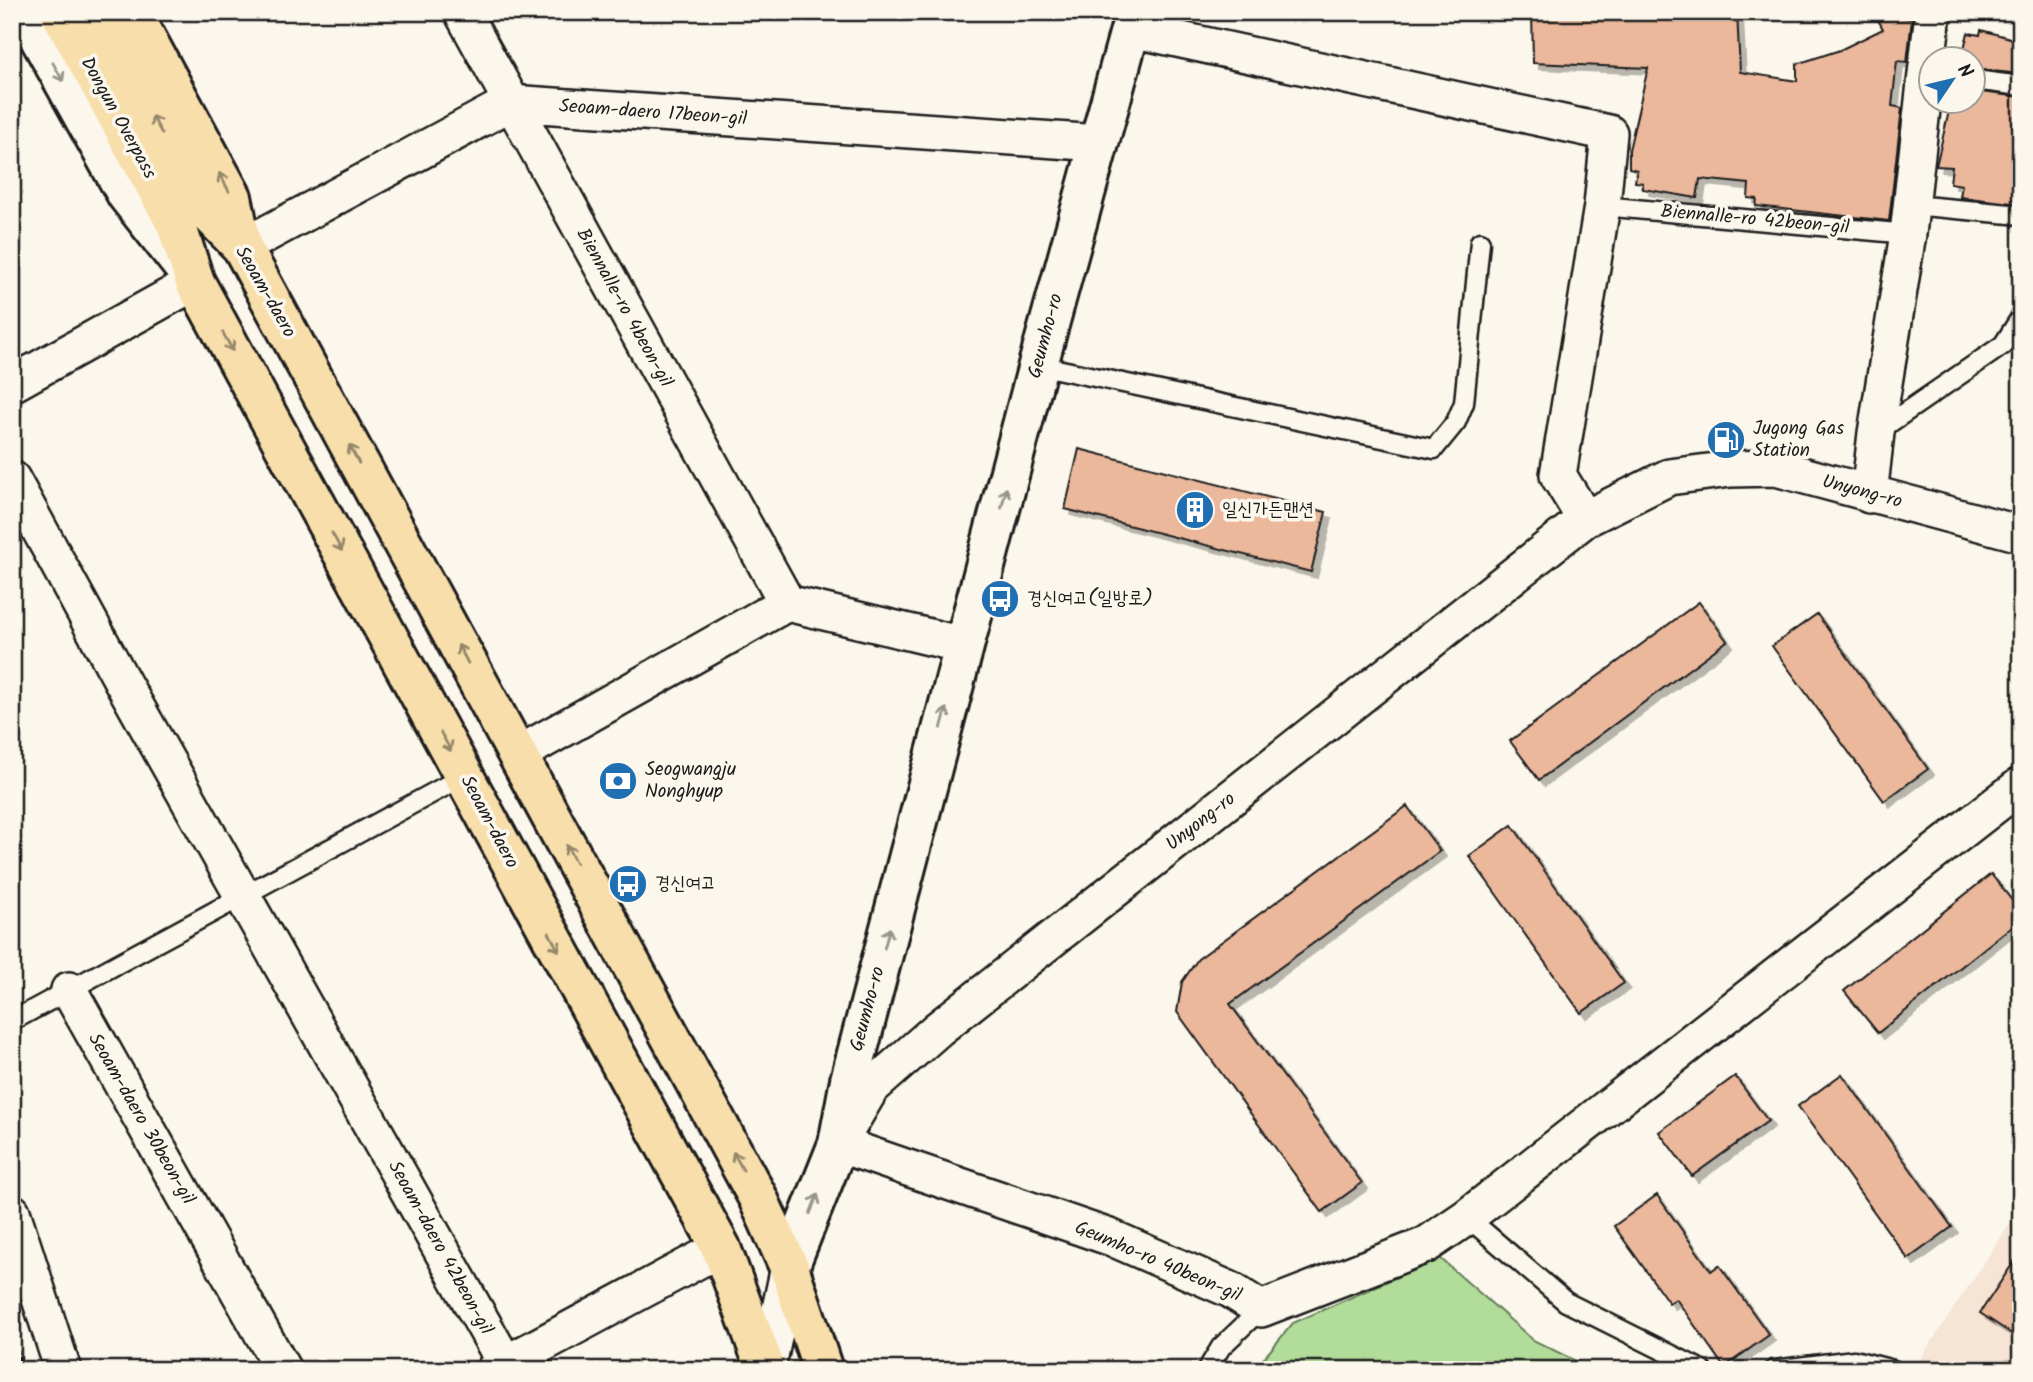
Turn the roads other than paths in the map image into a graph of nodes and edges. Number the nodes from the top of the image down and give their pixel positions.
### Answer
1 (25, 12) edge
2 (60, 12) edge
3 (94, 12) edge
4 (132, 12) edge
5 (462, 12) edge
6 (1933, 12) edge
7 (1133, 20) edge
8 (1930, 46) edge
9 (1988, 82) edge
10 (2021, 86) edge
11 (510, 103) junction
12 (1923, 116) edge
13 (1099, 143) junction
14 (1602, 206) junction
15 (189, 215) junction
16 (2021, 215) edge
17 (1910, 220) junction
18 (1480, 242) dead end
19 (242, 247) junction
20 (195, 282) junction
21 (2021, 317) edge
22 (1038, 365) junction
23 (12, 384) edge
24 (1876, 433) junction
25 (12, 479) edge
26 (1869, 495) junction
27 (1585, 519) junction
28 (2021, 534) edge
29 (787, 603) junction
30 (963, 645) junction
31 (517, 755) junction
32 (464, 776) junction
33 (2021, 785) edge
34 (242, 896) junction
35 (69, 990) junction
36 (12, 1021) edge
37 (838, 1144) junction
38 (12, 1212) edge
39 (1467, 1217) junction
40 (721, 1248) junction
41 (789, 1267) junction
42 (1261, 1309) junction
43 (499, 1367) edge
44 (63, 1370) edge
45 (283, 1370) edge
46 (766, 1370) edge
47 (823, 1370) edge
48 (1207, 1370) edge
49 (1702, 1370) edge
50 (1774, 1370) edge
51 (1893, 1370) edge

1 -> 20 street, Seoam-daero
2 - 15 main road, Dongun Overpass
15 -> 3 main road, Dongun Overpass
19 -> 4 main road
5 - 11 street, Biennalle-ro 4beon-gil
6 - 8 street
7 - 13 street, Geumho-ro
7 - 14 street, Geumho-ro
9 - 10 lane
11 - 13 street, Seoam-daero 17beon-gil
11 - 19 street
11 - 29 street, Biennalle-ro 4beon-gil
12 - 17 street
13 - 22 street, Geumho-ro
14 - 17 lane, Biennalle-ro 42beon-gil
14 - 27 street
15 - 19 main road, Seoam-daero
15 - 20 main road, Seoam-daero
16 - 17 lane, Biennalle-ro 42beon-gil
17 - 24 street
18 - 22 lane
31 -> 19 main road, Seoam-daero
20 - 23 street
20 -> 32 main road, Seoam-daero
21 - 24 lane
30 -> 22 street, Geumho-ro
24 - 26 street
25 - 34 street
26 - 27 street, Unyong-ro
26 - 28 street, Unyong-ro
27 - 37 street, Unyong-ro
29 - 30 street
29 - 31 street
37 -> 30 street, Geumho-ro
41 -> 31 main road, Seoam-daero
32 - 34 lane
32 -> 40 main road, Seoam-daero
33 - 39 street, Geumho-ro 40beon-gil
34 - 35 lane
34 - 43 street, Seoam-daero 42beon-gil
35 - 36 lane
35 - 45 street, Seoam-daero 30beon-gil
41 -> 37 street, Geumho-ro
37 - 42 street, Geumho-ro 40beon-gil
38 - 44 street
39 - 42 street, Geumho-ro 40beon-gil
39 - 49 lane
40 - 43 street, Seoam-daero 42beon-gil
40 - 46 main road, Seoam-daero
41 - 46 street, Geumho-ro
41 - 47 main road, Seoam-daero
42 - 48 lane
50 - 51 lane

